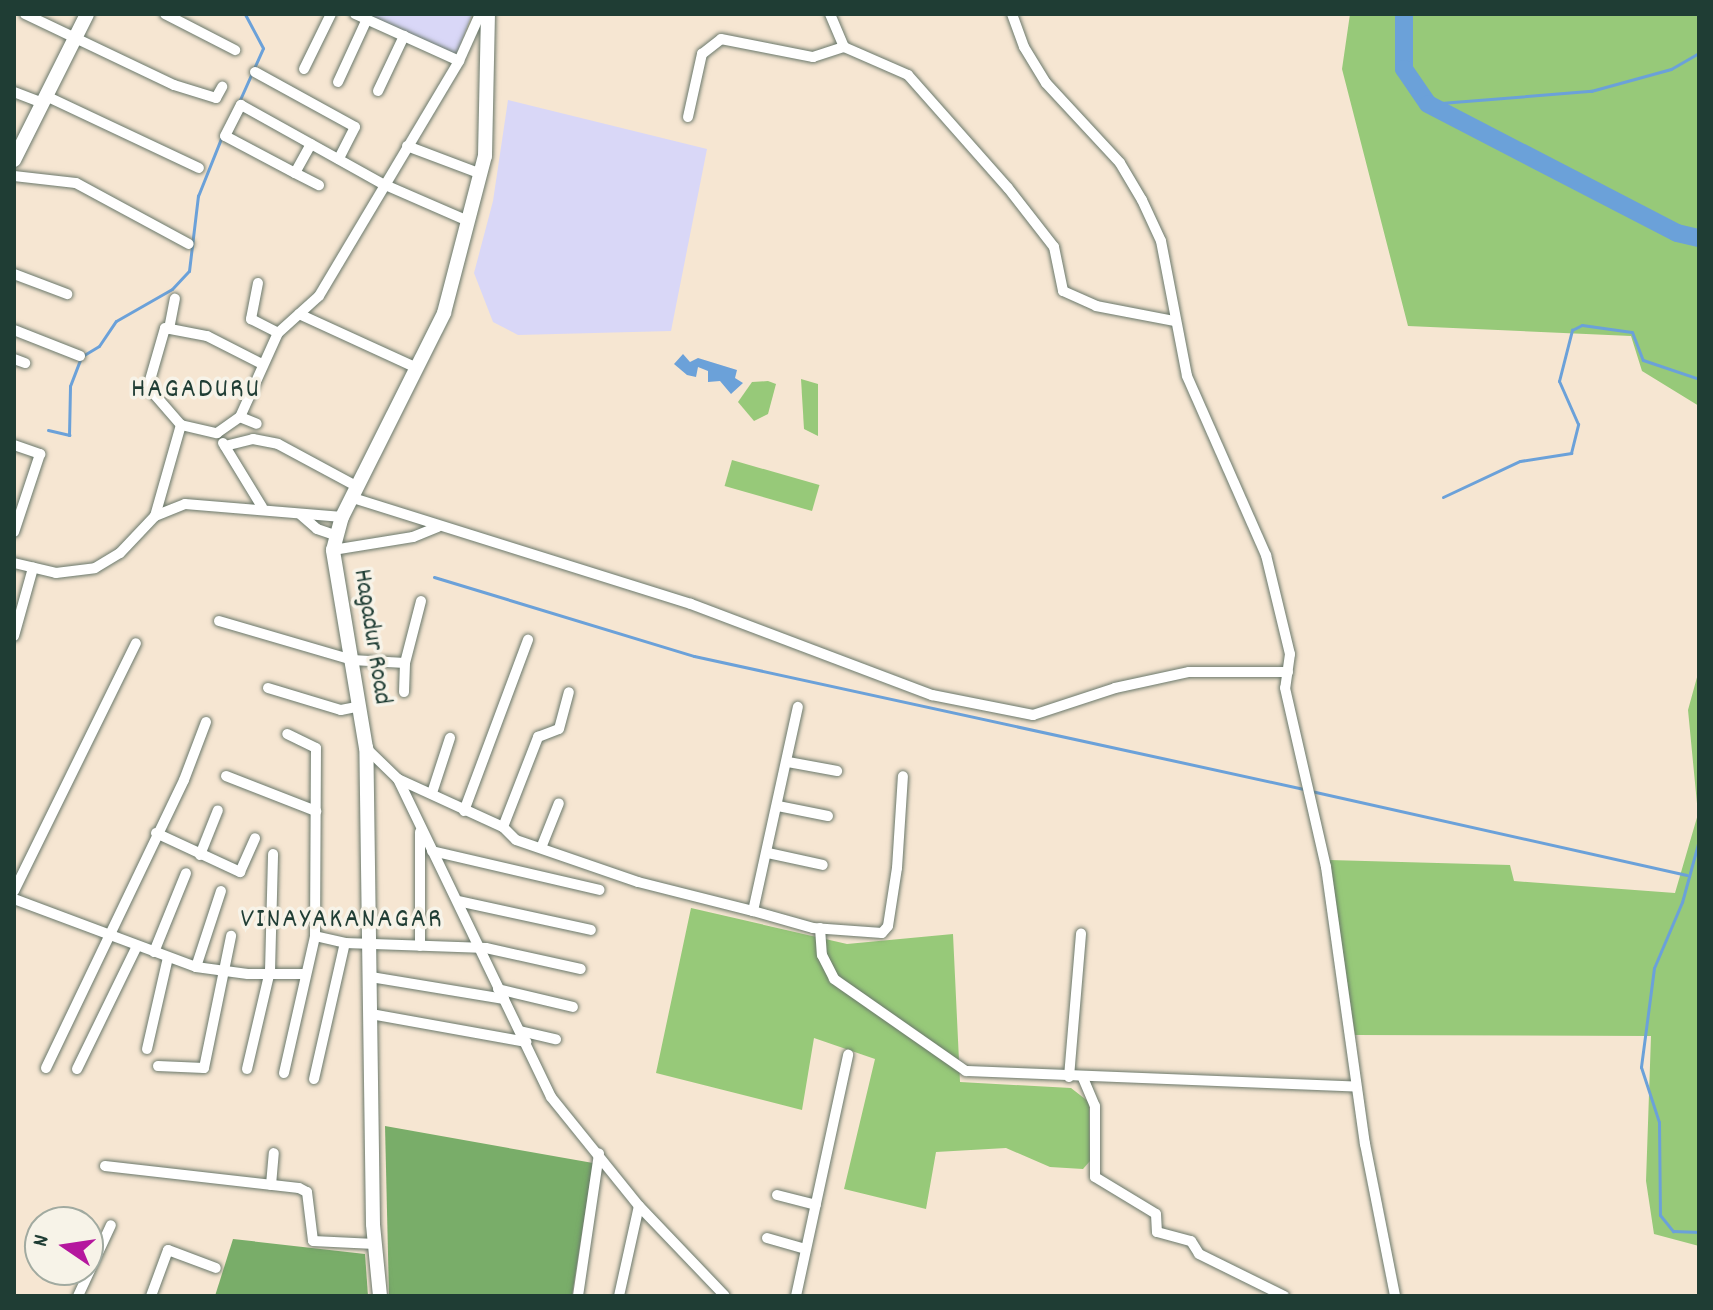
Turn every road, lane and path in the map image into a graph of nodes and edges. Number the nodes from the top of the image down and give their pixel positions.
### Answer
1 (25, 14) edge
2 (87, 14) edge
3 (165, 14) edge
4 (331, 14) edge
5 (355, 14) edge
6 (480, 14) edge
7 (488, 14) edge
8 (830, 14) edge
9 (1012, 14) edge
10 (367, 19) junction
11 (76, 36) junction
12 (404, 36) junction
13 (844, 47) junction
14 (235, 50) dead end
15 (459, 61) junction
16 (304, 69) dead end
17 (255, 72) dead end
18 (338, 82) dead end
19 (222, 87) dead end
20 (378, 91) dead end
21 (14, 92) edge
22 (44, 100) junction
23 (688, 117) dead end
24 (311, 144) junction
25 (407, 146) junction
26 (15, 157) edge
27 (339, 159) junction
28 (199, 168) dead end
29 (295, 173) junction
30 (481, 174) junction
31 (14, 176) edge
32 (383, 184) junction
33 (319, 185) dead end
34 (468, 221) junction
35 (189, 244) dead end
36 (14, 274) edge
37 (258, 283) dead end
38 (67, 294) dead end
39 (175, 299) dead end
40 (299, 314) junction
41 (1174, 321) junction
42 (169, 329) junction
43 (14, 330) edge
44 (278, 333) junction
45 (80, 356) dead end
46 (262, 364) junction
47 (417, 368) junction
48 (240, 417) junction
49 (257, 424) dead end
50 (181, 425) junction
51 (217, 433) junction
52 (14, 445) edge
53 (225, 446) junction
54 (356, 493) junction
55 (18, 505) edge
56 (262, 507) junction
57 (301, 515) junction
58 (155, 516) junction
59 (342, 517) junction
60 (438, 527) junction
61 (14, 532) edge
62 (335, 543) junction
63 (14, 563) edge
64 (33, 568) junction
65 (421, 601) dead end
66 (219, 621) dead end
67 (14, 636) edge
68 (528, 640) dead end
69 (136, 643) dead end
70 (352, 660) junction
71 (405, 663) junction
72 (1288, 672) junction
73 (268, 688) dead end
74 (404, 692) dead end
75 (569, 692) dead end
76 (357, 707) junction
77 (798, 707) dead end
78 (206, 722) dead end
79 (287, 734) dead end
80 (450, 738) dead end
81 (366, 748) junction
82 (788, 762) junction
83 (837, 771) dead end
84 (226, 776) dead end
85 (903, 776) dead end
86 (398, 779) junction
87 (432, 793) junction
88 (559, 803) dead end
89 (778, 806) junction
90 (218, 810) dead end
91 (316, 811) junction
92 (464, 811) junction
93 (828, 816) dead end
94 (503, 827) junction
95 (420, 830) junction
96 (156, 833) junction
97 (255, 838) dead end
98 (541, 848) junction
99 (432, 851) junction
100 (768, 853) junction
101 (273, 854) dead end
102 (200, 855) junction
103 (823, 865) dead end
104 (186, 873) dead end
105 (600, 890) dead end
106 (14, 891) edge
107 (221, 891) dead end
108 (14, 899) edge
109 (458, 901) junction
110 (753, 911) junction
111 (820, 928) junction
112 (591, 930) dead end
113 (1081, 934) dead end
114 (109, 936) junction
115 (231, 936) dead end
116 (315, 936) junction
117 (345, 943) junction
118 (371, 944) junction
119 (137, 946) junction
120 (420, 946) junction
121 (479, 950) junction
122 (154, 952) junction
123 (168, 957) junction
124 (196, 967) junction
125 (581, 969) dead end
126 (226, 971) junction
127 (270, 971) junction
128 (306, 974) junction
129 (371, 977) junction
130 (501, 994) junction
131 (573, 1007) dead end
132 (371, 1014) junction
133 (520, 1031) junction
134 (556, 1039) dead end
135 (526, 1042) junction
136 (147, 1049) dead end
137 (848, 1055) dead end
138 (158, 1066) dead end
139 (46, 1068) dead end
140 (77, 1069) dead end
141 (247, 1069) dead end
142 (284, 1073) dead end
143 (1069, 1077) junction
144 (1083, 1078) junction
145 (314, 1079) dead end
146 (1356, 1087) junction
147 (274, 1153) dead end
148 (599, 1154) junction
149 (105, 1166) dead end
150 (271, 1185) junction
151 (777, 1195) dead end
152 (816, 1205) junction
153 (639, 1206) junction
154 (111, 1225) dead end
155 (767, 1238) dead end
156 (375, 1244) junction
157 (805, 1249) junction
158 (216, 1268) dead end
159 (78, 1296) edge
160 (151, 1296) edge
161 (380, 1296) edge
162 (578, 1296) edge
163 (619, 1296) edge
164 (725, 1296) edge
165 (796, 1296) edge
166 (1284, 1296) edge
167 (1395, 1296) edge

1 - 11 street
2 - 11 street
3 - 14 street
4 - 16 street
5 - 10 street
6 - 15 street
7 - 30 street, Hagadur Road
8 - 13 street
9 - 41 street
10 - 12 street
10 - 18 street
11 - 19 street
11 - 22 street
12 - 15 street
12 - 20 street
13 - 23 street
13 - 41 street
15 - 25 street
17 - 27 street
21 - 22 street
22 - 26 street
22 - 28 street
24 - 27 street
24 - 29 street
24 - 29 street
25 - 30 street
25 - 32 street
27 - 32 street
29 - 33 street
30 - 34 street, Hagadur Road
31 - 35 street
32 - 34 street
32 - 40 street
34 - 47 street, Hagadur Road
36 - 38 street
37 - 44 street
39 - 42 street
40 - 44 street
40 - 47 street
41 - 72 street
42 - 46 street
42 - 50 street
43 - 45 street
44 - 46 street
46 - 48 street
47 - 54 street, Hagadur Road
48 - 49 street
48 - 51 street
50 - 51 street
50 - 58 street
51 - 53 street
52 - 55 street
53 - 54 street
53 - 56 street
54 - 59 street, Hagadur Road
54 - 60 street
55 - 61 street
56 - 57 street
56 - 58 street
57 - 59 street
57 - 62 street
58 - 64 street
59 - 62 street, Hagadur Road
60 - 62 street
60 - 72 street
62 - 70 street, Hagadur Road
63 - 64 street
64 - 67 street
65 - 71 street
66 - 70 street
68 - 92 street
69 - 106 street
70 - 71 street
70 - 76 street, Hagadur Road
71 - 74 street
72 - 146 street
73 - 76 street
75 - 94 street
76 - 81 street, Hagadur Road
77 - 82 street
78 - 96 street
79 - 91 street
80 - 87 street
81 - 86 street
81 - 118 street, Hagadur Road
82 - 83 street
82 - 89 street
84 - 91 street
85 - 111 street
86 - 87 street
86 - 95 street
87 - 92 street
88 - 98 street
89 - 93 street
89 - 100 street
90 - 102 street
91 - 116 street
92 - 94 street
94 - 98 street
95 - 99 street
95 - 120 street
96 - 102 street
96 - 114 street
97 - 102 street
98 - 110 street
99 - 105 street
99 - 109 street
100 - 103 street
100 - 110 street
101 - 127 street
104 - 122 street
107 - 124 street
108 - 114 street
109 - 112 street
109 - 121 street
110 - 111 street
111 - 143 street
113 - 143 street
114 - 119 street
114 - 139 street
115 - 126 street
116 - 117 street
116 - 128 street
117 - 118 street
117 - 145 street
118 - 120 street
118 - 129 street, Hagadur Road
119 - 122 street
119 - 140 street
120 - 121 street
121 - 125 street
121 - 130 street
122 - 123 street
123 - 124 street
123 - 136 street
124 - 126 street
126 - 127 street
126 - 138 street
127 - 128 street
127 - 141 street
128 - 142 street
129 - 130 street
129 - 132 street, Hagadur Road
130 - 131 street
130 - 133 street
132 - 135 street
132 - 156 street, Hagadur Road
133 - 134 street
133 - 135 street
135 - 148 street
137 - 152 street
143 - 144 street
144 - 146 street
144 - 166 street
146 - 167 street
147 - 150 street
148 - 153 street
148 - 162 street
149 - 150 street
150 - 156 street
151 - 152 street
152 - 157 street
153 - 163 street
153 - 164 street
154 - 159 street
155 - 157 street
156 - 161 street, Hagadur Road
157 - 165 street
158 - 160 street

